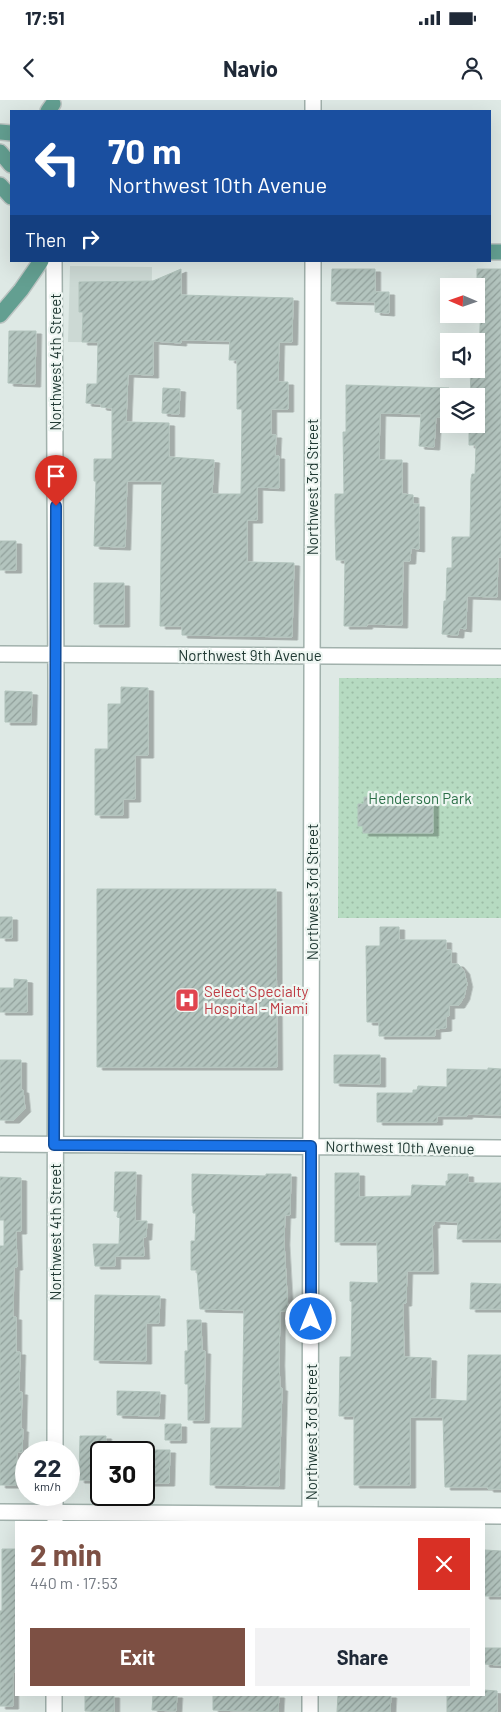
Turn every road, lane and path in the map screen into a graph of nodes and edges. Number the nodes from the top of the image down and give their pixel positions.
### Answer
1 (0, 152) edge
2 (10, 164) edge
3 (0, 185) edge
4 (10, 196) edge
5 (39, 262) edge
6 (54, 262) edge
7 (313, 262) edge
8 (0, 314) edge
9 (0, 654) edge
10 (56, 654) junction
11 (312, 656) junction
12 (501, 657) edge
13 (0, 1144) edge
14 (54, 1145) junction
15 (311, 1146) junction
16 (501, 1148) edge
17 (55, 1441) edge
18 (0, 1512) edge
19 (501, 1516) edge
20 (55, 1518) edge
21 (310, 1518) edge
22 (54, 1696) edge
23 (310, 1696) edge
24 (54, 1712) edge
25 (310, 1712) edge

1 - 2 main road
3 - 4 main road
5 - 8 main road
6 - 10 street, Northwest 4th Street
7 - 11 street, Northwest 3rd Street
9 - 10 street, Northwest 9th Avenue
10 - 11 street, Northwest 9th Avenue
10 - 14 street, Northwest 4th Street
11 - 12 street, Northwest 9th Avenue
11 - 15 street, Northwest 3rd Street
13 - 14 street, Northwest 10th Avenue
14 - 15 street, Northwest 10th Avenue
14 - 17 street, Northwest 4th Street
15 - 16 street, Northwest 10th Avenue
15 - 21 street, Northwest 3rd Street
18 - 20 street
19 - 21 street
20 - 21 street
22 - 24 street
23 - 25 street

